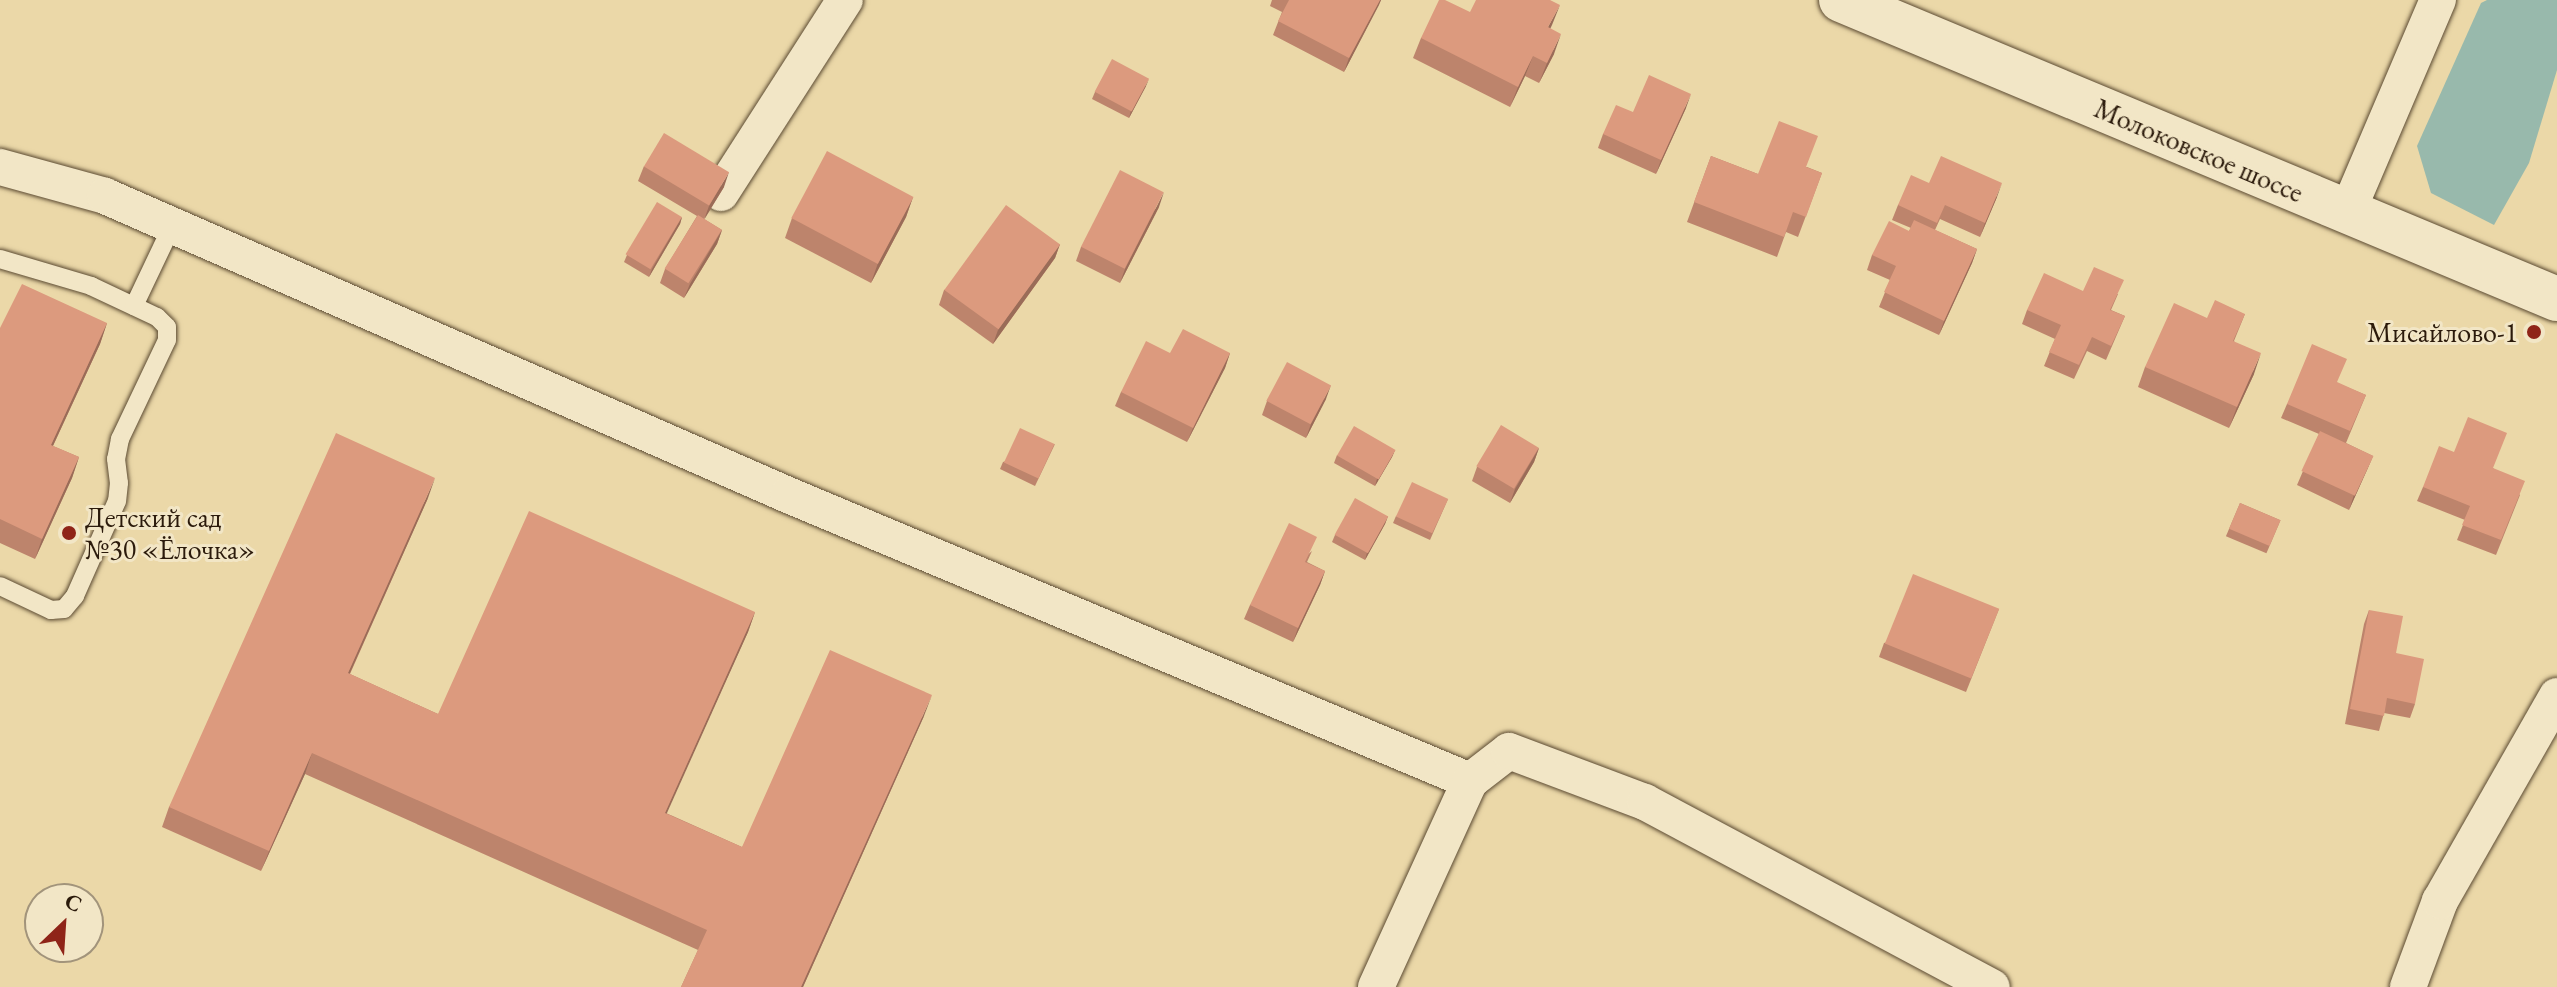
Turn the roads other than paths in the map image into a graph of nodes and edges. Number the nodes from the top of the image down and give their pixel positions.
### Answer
1 (845, 0) edge
2 (1841, 0) edge
3 (2438, 0) edge
4 (0, 167) edge
5 (721, 193) edge
6 (2347, 213) junction
7 (172, 226) junction
8 (0, 259) edge
9 (2557, 299) edge
10 (134, 306) junction
11 (0, 586) edge
12 (2557, 696) edge
13 (1470, 781) junction
14 (1376, 987) edge
15 (1992, 987) edge
16 (2408, 987) edge

1 - 5 street
2 - 6 main road, Молоковское шоссе
3 - 6 street
4 - 7 street
6 - 9 main road, Молоковское шоссе
7 - 10 lane
7 - 13 street
8 - 10 lane
10 - 11 lane
12 - 16 street
13 - 14 street
13 - 15 street

